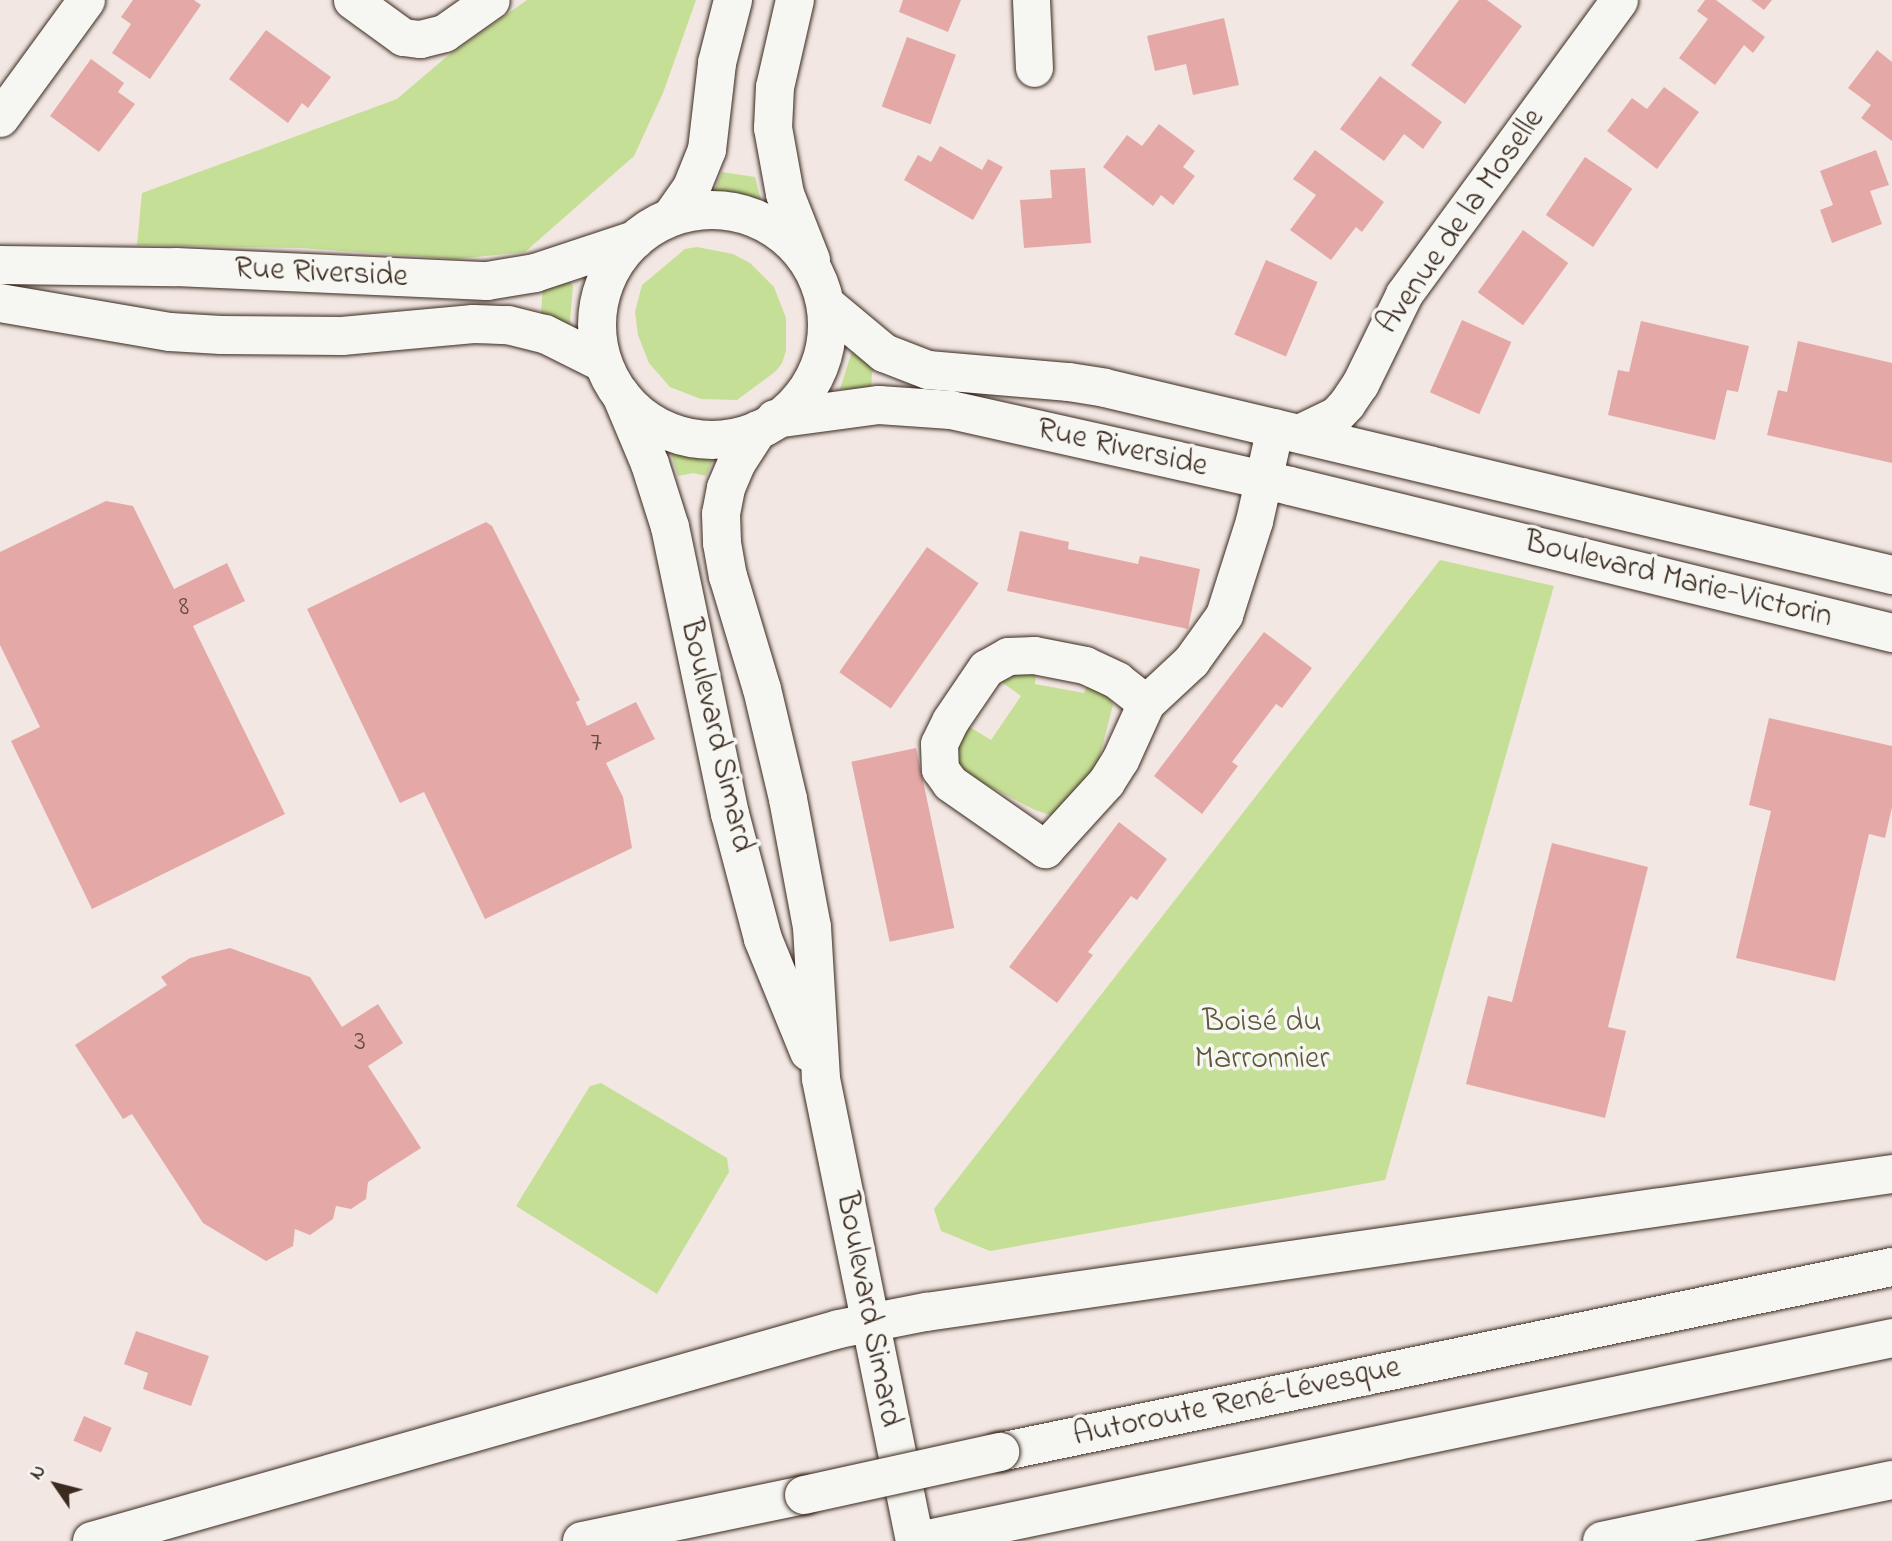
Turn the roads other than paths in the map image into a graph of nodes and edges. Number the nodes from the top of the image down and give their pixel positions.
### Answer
1 (86, 0) edge
2 (352, 0) edge
3 (491, 0) edge
4 (733, 0) edge
5 (795, 0) edge
6 (1031, 0) edge
7 (1619, 0) edge
8 (1034, 68) dead end
9 (0, 118) edge
10 (672, 216) junction
11 (635, 240) junction
12 (0, 265) edge
13 (823, 291) junction
14 (0, 303) edge
15 (609, 376) junction
16 (767, 424) junction
17 (1287, 430) junction
18 (1501, 480) joint
19 (1263, 481) junction
20 (1464, 530) joint
21 (1892, 575) edge
22 (1892, 633) edge
23 (1146, 703) junction
24 (821, 1079) junction
25 (1892, 1174) edge
26 (1892, 1267) edge
27 (870, 1322) junction
28 (1892, 1338) edge
29 (1892, 1480) edge
30 (92, 1541) edge
31 (582, 1541) edge
32 (916, 1541) edge
33 (1602, 1541) edge

1 - 9 street
2 - 3 street
4 - 10 main road
5 - 13 main road
6 - 8 street
7 - 17 street, Avenue de la Moselle
10 - 11 main road
10 - 13 main road
11 - 12 main road, Rue Riverside
11 - 15 main road
13 - 16 main road
13 - 17 main road, Rue Riverside
14 - 15 main road, Rue Riverside
15 - 16 main road
15 - 24 main road, Boulevard Simard
16 - 19 main road, Rue Riverside
16 - 24 main road, Boulevard Simard
17 - 18 main road, Rue Riverside
17 - 19 street
18 - 21 main road, Boulevard Marie-Victorin
19 - 20 main road, Rue Riverside
19 - 23 street
20 - 22 main road, Boulevard Marie-Victorin
23 - 23 street
24 - 27 main road, Boulevard Simard
25 - 27 main road
26 - 31 main road, Autoroute René-Lévesque, bridge
27 - 30 main road
27 - 32 main road, Boulevard Simard
28 - 32 main road
29 - 33 main road

